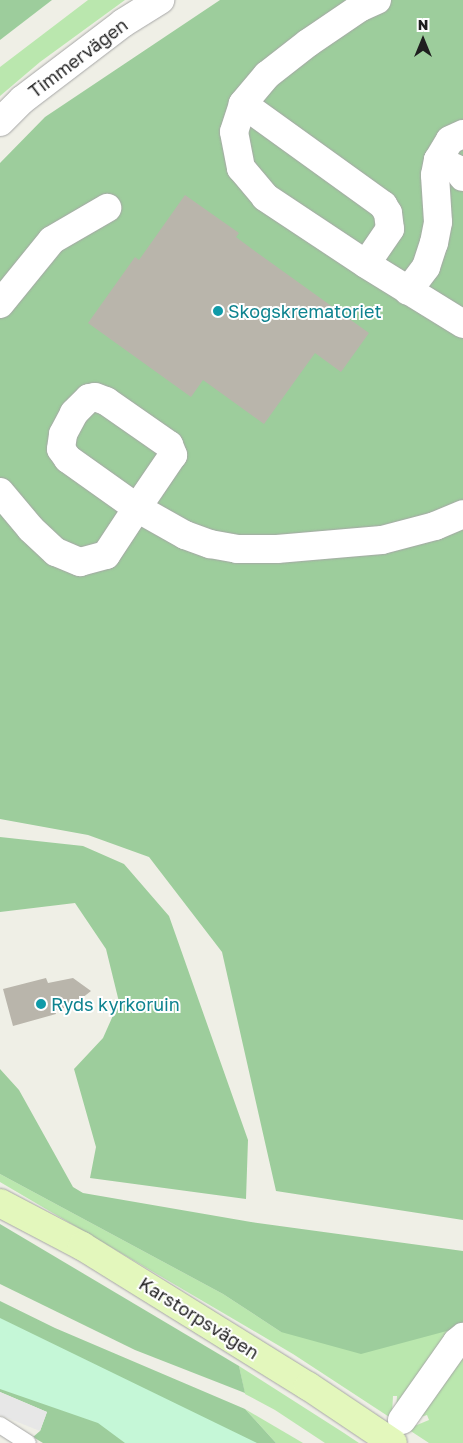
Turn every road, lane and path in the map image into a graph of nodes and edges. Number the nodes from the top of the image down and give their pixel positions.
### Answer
1 (160, 0) edge
2 (377, 0) edge
3 (244, 104) junction
4 (0, 122) edge
5 (463, 134) edge
6 (438, 160) junction
7 (463, 176) edge
8 (107, 208) dead end
9 (366, 264) junction
10 (408, 291) junction
11 (0, 304) edge
12 (463, 324) edge
13 (0, 492) edge
14 (463, 514) edge
15 (0, 1203) edge
16 (463, 1337) edge
17 (0, 1425) edge
18 (398, 1432) edge
19 (28, 1443) edge

1 - 4 street, Timmervägen
2 - 3 street
3 - 9 street
3 - 9 street
5 - 6 street
6 - 7 street
6 - 10 street
8 - 11 street
9 - 10 street
10 - 12 street
13 - 14 street
15 - 18 main road, Karstorpsvägen
16 - 18 street
17 - 19 lane

